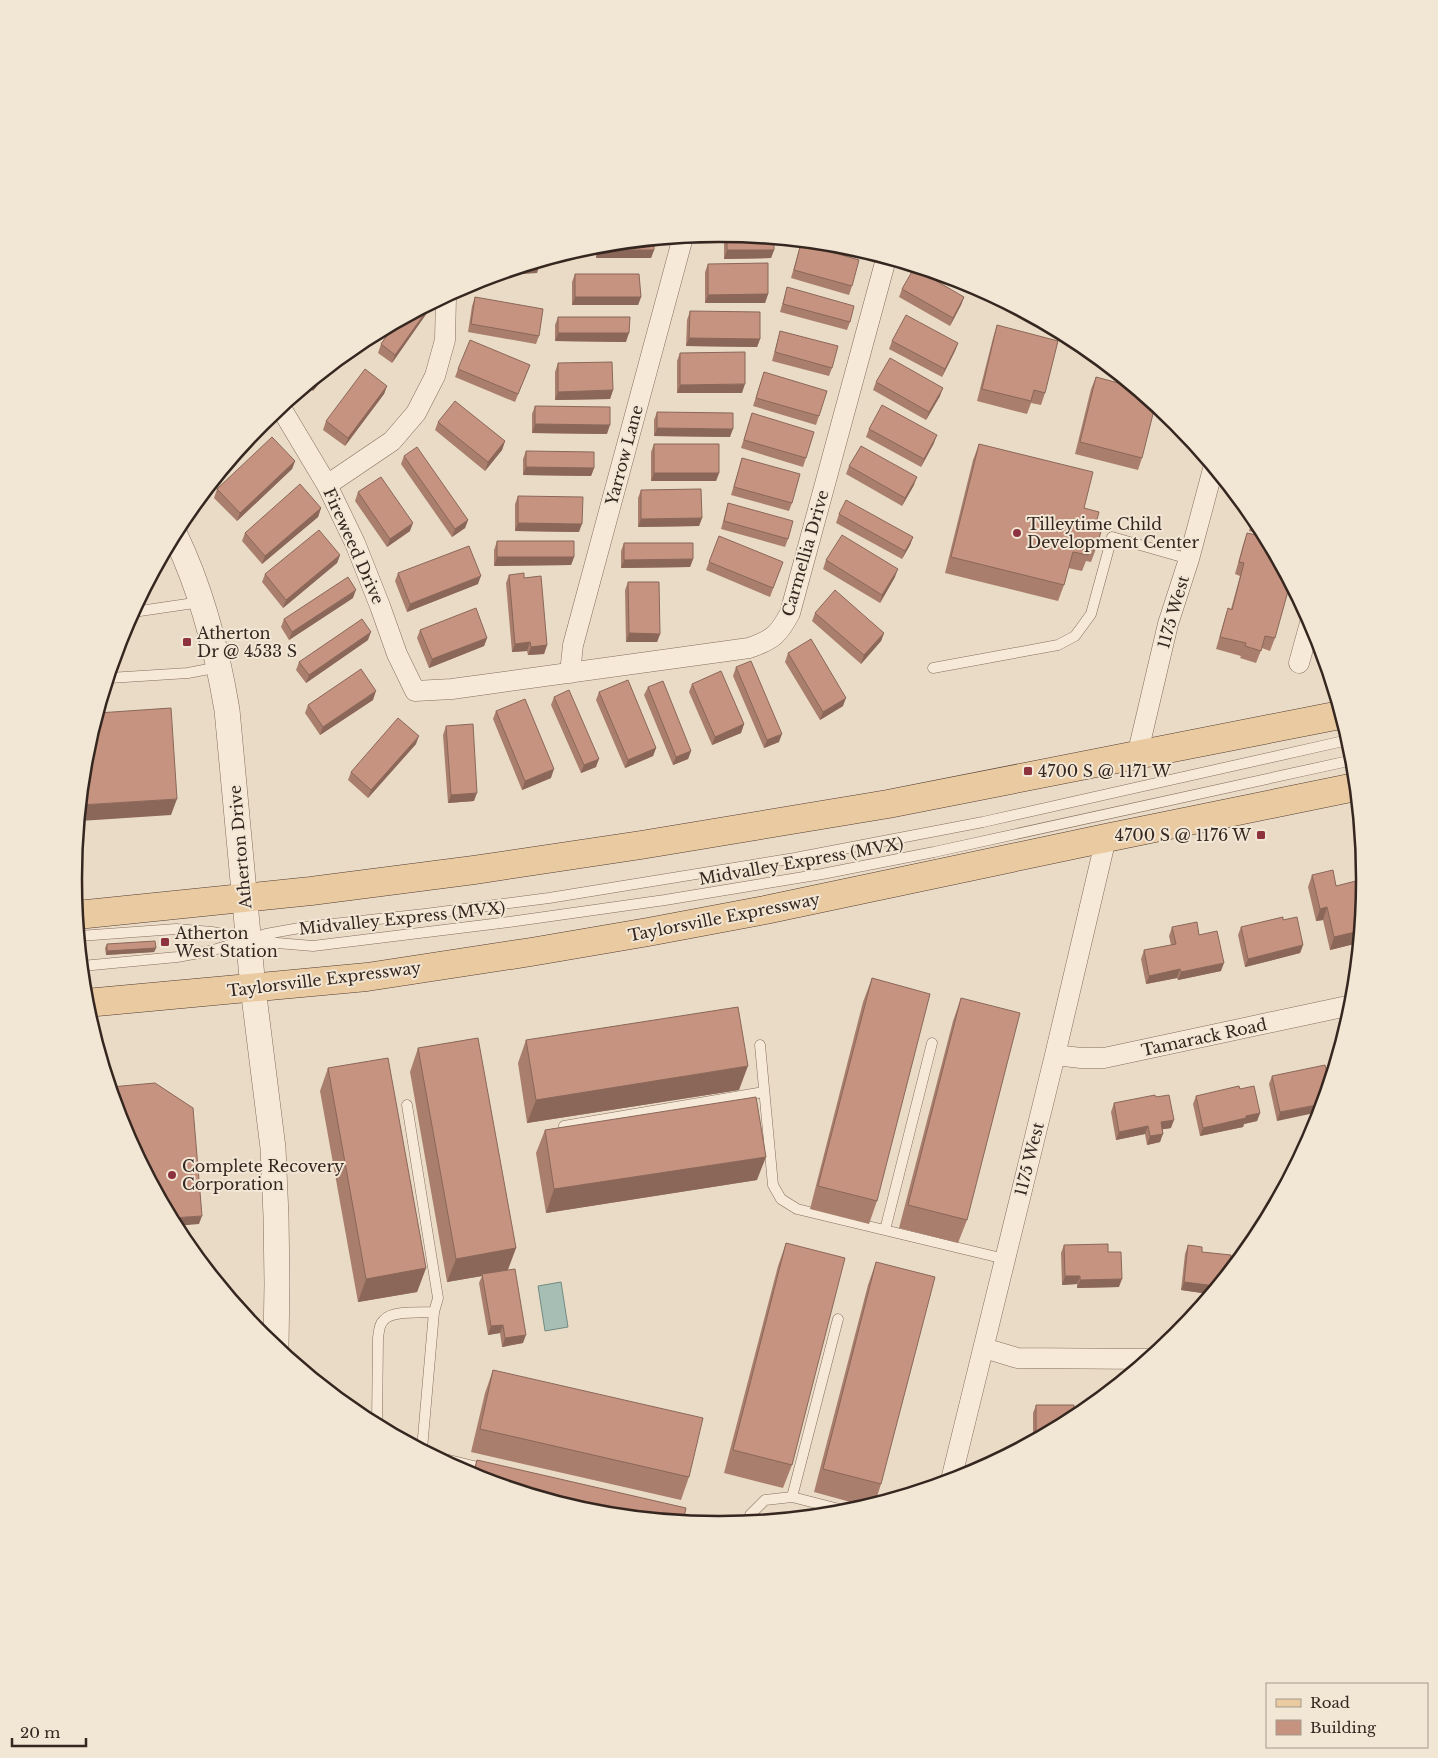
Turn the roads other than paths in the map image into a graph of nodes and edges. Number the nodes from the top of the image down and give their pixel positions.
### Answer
1 (681, 244) edge
2 (885, 264) edge
3 (446, 304) edge
4 (285, 414) edge
5 (1211, 476) edge
6 (327, 485) junction
7 (179, 544) edge
8 (1189, 559) junction
9 (201, 602) junction
10 (142, 611) edge
11 (1307, 635) edge
12 (1299, 663) dead end
13 (220, 667) junction
14 (933, 668) dead end
15 (570, 673) junction
16 (115, 678) edge
17 (415, 691) joint
18 (1334, 716) edge
19 (1340, 742) edge
20 (1137, 756) junction
21 (1344, 762) edge
22 (1349, 789) edge
23 (1106, 838) junction
24 (245, 897) junction
25 (84, 913) edge
26 (85, 935) edge
27 (249, 940) junction
28 (89, 965) edge
29 (252, 988) junction
30 (95, 1002) edge
31 (1342, 1007) edge
32 (932, 1043) dead end
33 (760, 1045) dead end
34 (1055, 1055) junction
35 (764, 1092) junction
36 (407, 1105) dead end
37 (564, 1126) edge
38 (885, 1230) junction
39 (1005, 1259) junction
40 (434, 1312) junction
41 (838, 1319) edge
42 (276, 1336) edge
43 (984, 1348) junction
44 (1139, 1358) edge
45 (377, 1415) edge
46 (423, 1442) edge
47 (472, 1466) edge
48 (953, 1471) edge
49 (498, 1472) edge
50 (792, 1497) junction
51 (826, 1506) edge
52 (750, 1514) edge

1 - 15 street, Yarrow Lane
2 - 15 street, Carmellia Drive
3 - 6 street
4 - 6 street, Fireweed Drive
5 - 8 street, 1175 West
6 - 17 street, Fireweed Drive
7 - 9 street, Atherton Drive
8 - 14 lane
8 - 20 street, 1175 West
9 - 10 lane
9 - 13 street, Atherton Drive
11 - 12 street
13 - 16 lane
13 - 24 street, Atherton Drive
15 - 17 street, Carmellia Drive
18 - 20 main road
19 - 27 lane, Midvalley Express (MVX)
20 - 24 main road
21 - 27 lane, Midvalley Express (MVX)
22 - 23 main road, Taylorsville Expressway
23 - 29 main road, Taylorsville Expressway
23 - 34 street, 1175 West
24 - 25 main road
24 - 27 street, Atherton Drive
26 - 27 lane, Midvalley Express (MVX)
27 - 28 lane, Midvalley Express (MVX)
27 - 29 street, Atherton Drive
29 - 30 main road, Taylorsville Expressway
29 - 42 street, Atherton Drive
31 - 34 street, Tamarack Road
32 - 38 lane
33 - 35 lane
34 - 39 street, 1175 West
35 - 37 lane
35 - 38 lane
36 - 40 lane
38 - 39 lane
39 - 43 street, 1175 West
40 - 45 lane
40 - 46 lane
41 - 50 lane
43 - 44 street
43 - 48 street, 1175 West
47 - 49 lane
50 - 51 lane
50 - 52 lane

